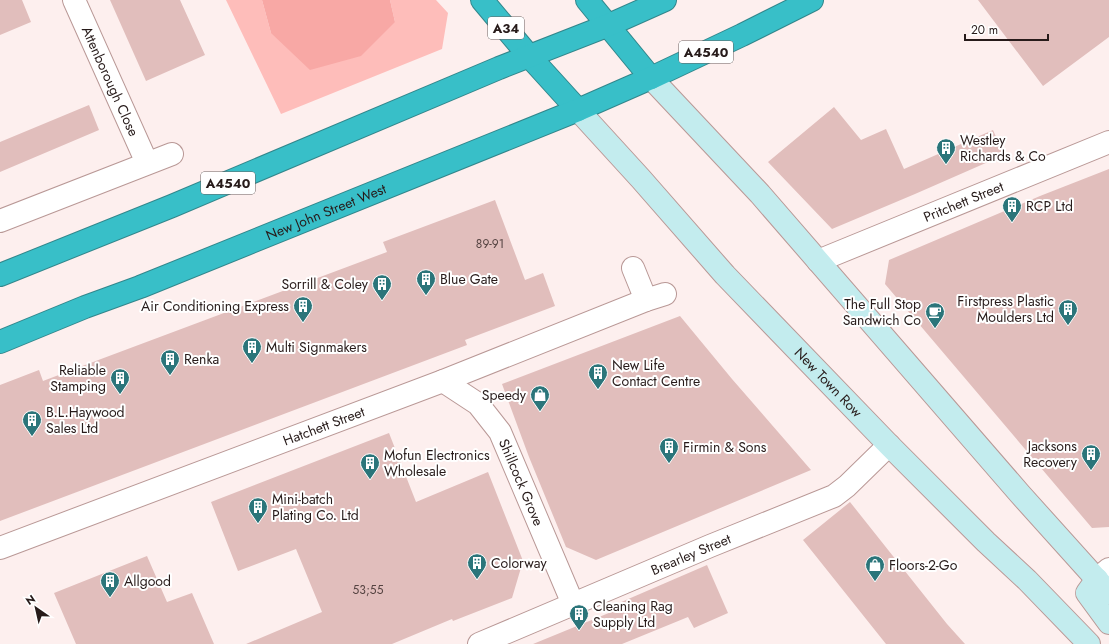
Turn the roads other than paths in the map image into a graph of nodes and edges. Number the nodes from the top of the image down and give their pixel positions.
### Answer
1 (74, 0) edge
2 (482, 0) edge
3 (587, 0) edge
4 (665, 0) edge
5 (812, 0) edge
6 (609, 25) junction
7 (529, 56) junction
8 (651, 78) junction
9 (578, 110) junction
10 (1109, 142) edge
11 (172, 154) dead end
12 (147, 163) junction
13 (0, 221) edge
14 (818, 261) junction
15 (633, 268) dead end
16 (0, 275) edge
17 (0, 342) edge
18 (443, 381) junction
19 (889, 446) junction
20 (0, 548) edge
21 (1105, 580) edge
22 (573, 604) junction
23 (1109, 623) edge
24 (479, 644) edge
25 (1089, 644) edge

1 - 12 street, Attenborough Close
2 - 7 highway, A34
3 - 6 highway
4 - 6 highway, A4540
5 - 8 highway, A4540
6 - 7 highway, A4540
6 - 8 highway
7 - 9 highway, A34
7 - 16 highway, A4540
8 - 9 highway, New John Street West / A4540
8 - 14 main road
9 - 17 highway, New John Street West / A4540
9 - 19 main road, New Town Row
10 - 14 street, Pritchett Street
11 - 12 street
12 - 13 street
14 - 21 main road
15 - 18 street, Hatchett Street
18 - 20 street, Hatchett Street
18 - 22 street, Shillcock Grove
19 - 22 street, Brearley Street
19 - 25 main road, New Town Row
21 - 23 main road
22 - 24 street, Brearley Street

